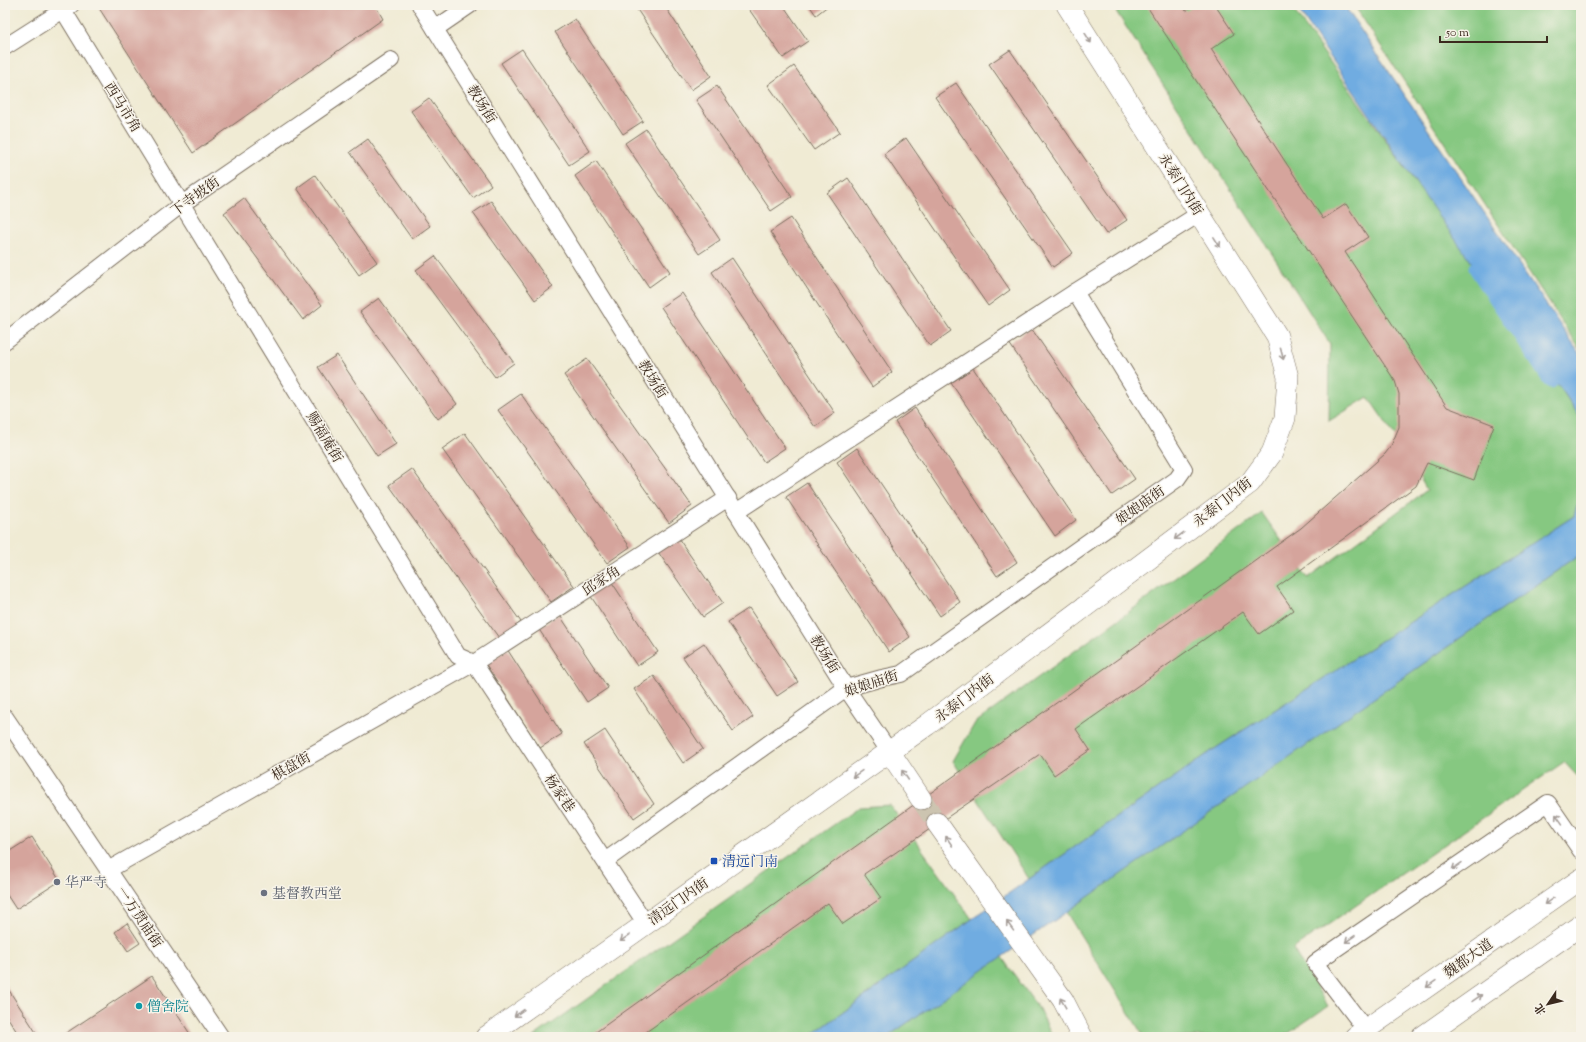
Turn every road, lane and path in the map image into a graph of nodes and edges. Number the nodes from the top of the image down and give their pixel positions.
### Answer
1 (420, 5) edge
2 (470, 5) edge
3 (1067, 5) edge
4 (65, 7) edge
5 (435, 29) junction
6 (5, 47) edge
7 (391, 60) dead end
8 (182, 204) junction
9 (1199, 214) junction
10 (1074, 292) junction
11 (5, 341) edge
12 (732, 505) junction
13 (474, 663) junction
14 (846, 688) junction
15 (5, 718) edge
16 (889, 751) junction
17 (921, 799) tunnel mouth
18 (937, 823) tunnel mouth
19 (1581, 851) edge
20 (605, 861) junction
21 (108, 870) junction
22 (1581, 879) edge
23 (646, 924) junction
24 (1581, 925) edge
25 (1361, 1033) edge
26 (221, 1037) edge
27 (486, 1037) edge
28 (1082, 1037) edge
29 (1422, 1037) edge

1 - 5 street, 教场街
2 - 5 street
3 -> 9 main road, 永泰门内街
4 - 6 street
4 - 8 street, 西马市角
5 - 12 street, 教场街
7 - 8 street, 下寺坡街
8 - 11 street, 下寺坡街
8 - 13 street, 赐福庵街
9 - 10 street, 邱家角
9 -> 16 main road, 永泰门内街
10 - 12 street, 邱家角
10 - 14 street, 娘娘庙街
12 - 13 street, 邱家角
12 - 14 street, 教场街
13 - 20 street, 杨家巷
13 - 21 street, 棋盘街
14 - 16 street, 教场街
14 - 20 street, 娘娘庙街
15 - 21 street, 一万贯庙街
17 -> 16 main road
16 -> 23 main road, 清远门内街
28 -> 18 main road
19 -> 25 street
20 - 23 street, 杨家巷
21 - 26 street, 一万贯庙街
22 -> 25 main road, 魏都大道
23 -> 27 main road, 清远门内街
29 -> 24 main road

